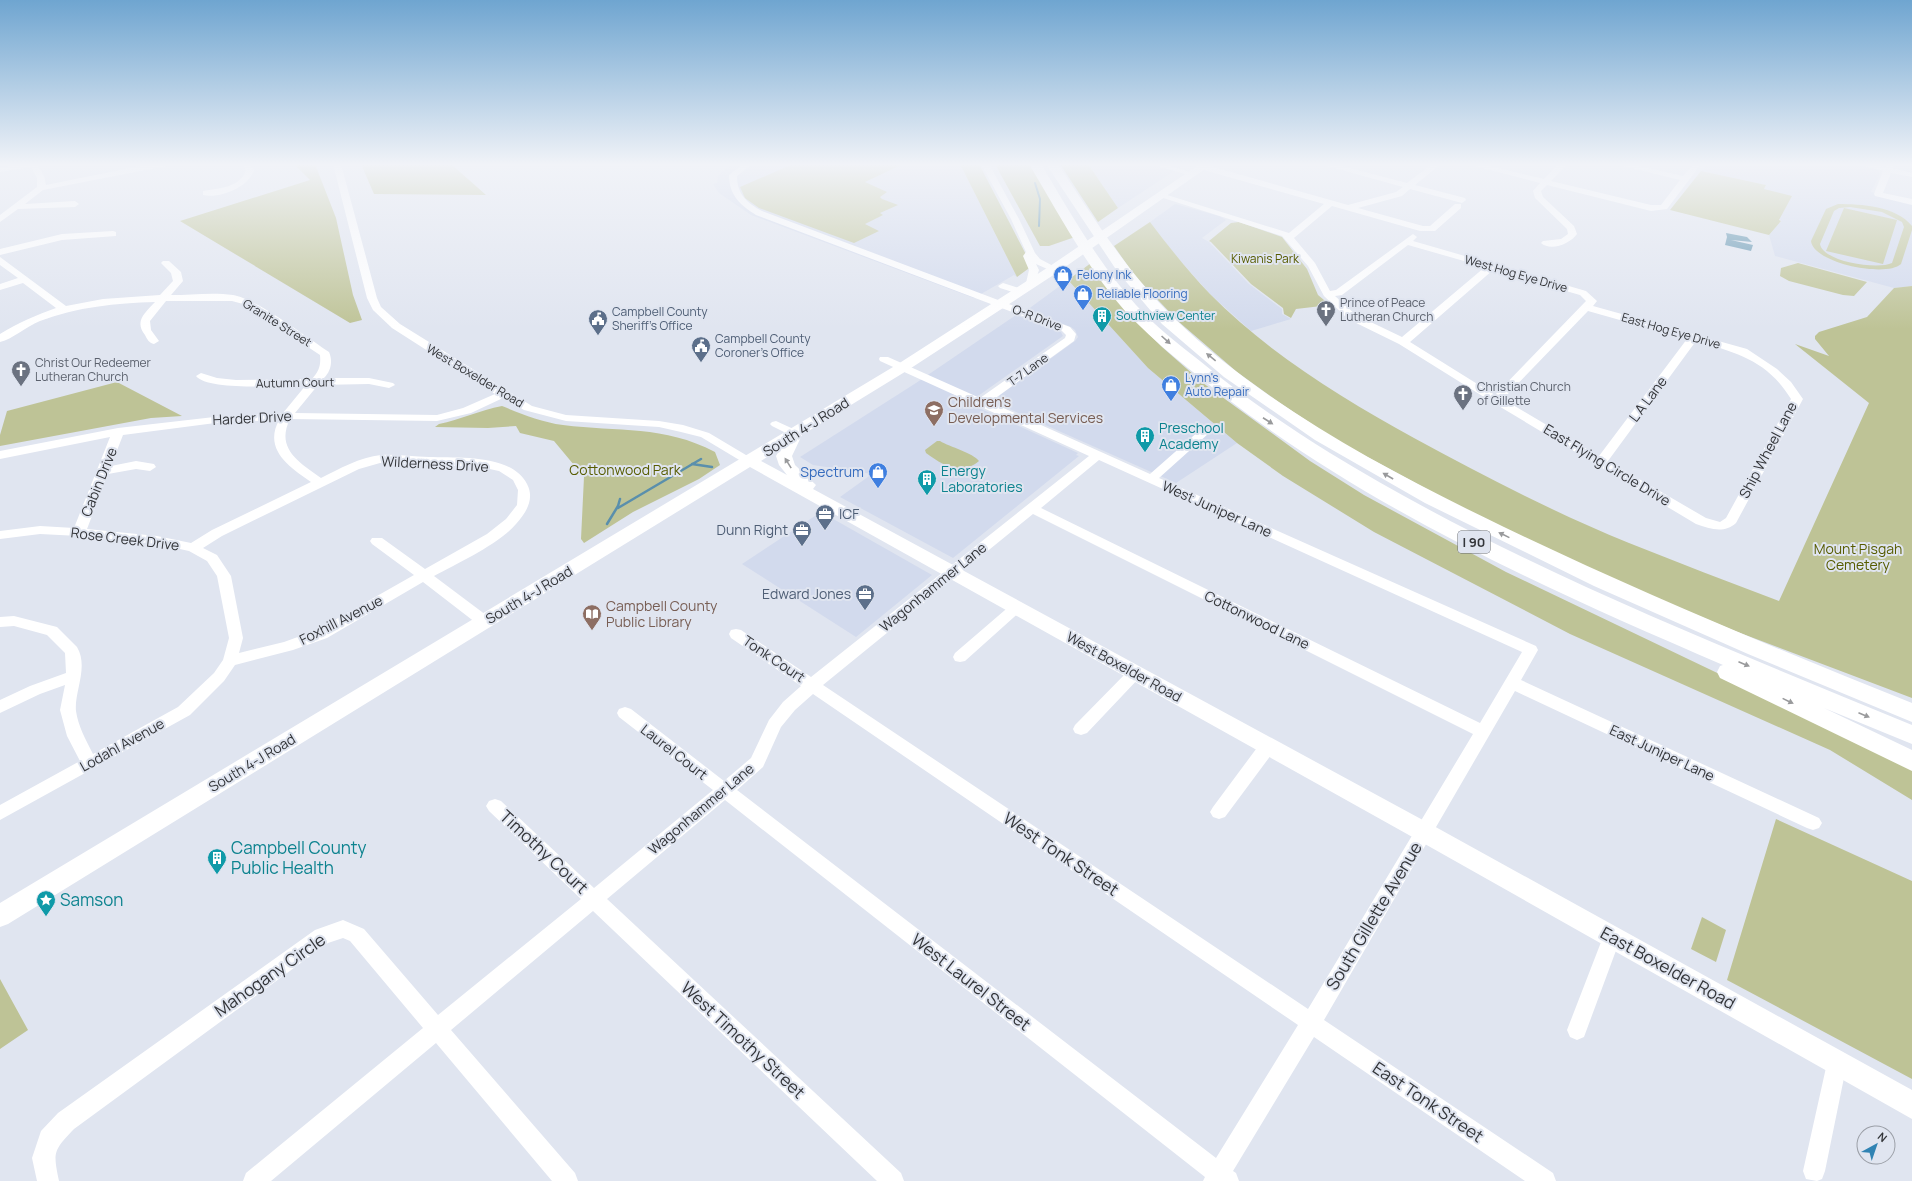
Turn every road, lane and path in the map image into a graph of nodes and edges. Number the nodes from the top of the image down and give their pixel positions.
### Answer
1 (352, 219) edge
2 (775, 219) edge
3 (1015, 219) edge
4 (1069, 219) edge
5 (1088, 219) edge
6 (1127, 219) edge
7 (1239, 219) edge
8 (1311, 219) edge
9 (1387, 219) edge
10 (1443, 219) edge
11 (1563, 219) edge
12 (1423, 229) junction
13 (113, 234) dead end
14 (1290, 237) junction
15 (1407, 242) junction
16 (1546, 243) dead end
17 (0, 252) edge
18 (1031, 253) junction
19 (1100, 254) junction
20 (0, 260) edge
21 (166, 263) dead end
22 (1491, 266) junction
23 (1054, 269) junction
24 (25, 279) junction
25 (1031, 283) junction
26 (1003, 286) dead end
27 (0, 288) edge
28 (1019, 292) junction
29 (1328, 294) junction
30 (163, 299) junction
31 (1001, 304) junction
32 (1586, 307) junction
33 (63, 310) junction
34 (1071, 334) joint
35 (1694, 337) junction
36 (0, 339) edge
37 (154, 341) dead end
38 (1403, 342) junction
39 (1755, 357) joint
40 (884, 359) dead end
41 (903, 368) junction
42 (201, 376) dead end
43 (314, 383) junction
44 (389, 384) dead end
45 (503, 394) junction
46 (1496, 400) junction
47 (981, 403) junction
48 (287, 416) junction
49 (776, 424) dead end
50 (118, 432) junction
51 (1204, 432) dead end
52 (796, 434) junction
53 (0, 455) edge
54 (1098, 455) junction
55 (750, 461) junction
56 (1601, 461) junction
57 (1332, 463) junction
58 (150, 467) dead end
59 (103, 471) junction
60 (1151, 479) junction
61 (320, 483) junction
62 (825, 501) junction
63 (1031, 508) junction
64 (1720, 526) joint
65 (79, 532) junction
66 (0, 535) edge
67 (377, 541) dead end
68 (193, 548) junction
69 (1529, 548) junction
70 (953, 572) junction
71 (425, 576) junction
72 (1016, 607) junction
73 (0, 622) edge
74 (485, 622) junction
75 (736, 634) dead end
76 (1531, 650) joint
77 (960, 657) dead end
78 (230, 661) junction
79 (1135, 672) junction
80 (74, 676) junction
81 (1512, 683) junction
82 (812, 685) junction
83 (1912, 704) edge
84 (0, 707) edge
85 (1912, 713) edge
86 (625, 714) dead end
87 (1081, 729) dead end
88 (1483, 732) junction
89 (1912, 735) edge
90 (1268, 746) junction
91 (1912, 761) edge
92 (90, 763) junction
93 (724, 791) junction
94 (495, 806) dead end
95 (1219, 812) dead end
96 (0, 813) edge
97 (1813, 823) dead end
98 (1424, 832) junction
99 (593, 899) junction
100 (0, 916) edge
101 (1612, 937) junction
102 (1311, 1023) junction
103 (438, 1029) junction
104 (1577, 1030) dead end
105 (1837, 1063) junction
106 (1912, 1105) edge
107 (1814, 1171) dead end
108 (1221, 1178) edge
109 (564, 1180) edge
110 (48, 1181) edge
111 (254, 1181) edge
112 (893, 1181) edge
113 (1545, 1181) edge

1 - 45 street, West Boxelder Road
2 - 31 street, O-R Drive
3 - 18 street
4 - 19 highway, I 90
5 - 19 highway, I 90
6 - 23 main road, South 4-J Road
7 - 14 street
8 - 14 street
9 - 12 street
10 - 12 street
11 - 16 street
12 - 15 street
13 - 17 street
14 - 29 street, East Flying Circle Drive
15 - 22 street, West Hog Eye Drive
15 - 29 street
18 - 23 street
18 - 25 street
19 -> 57 highway, I 90
69 -> 19 highway, I 90
20 - 24 street
21 - 30 street
22 - 32 street, West Hog Eye Drive
22 - 38 street
23 - 25 main road, South 4-J Road
24 - 27 street
24 - 33 street
25 - 28 main road, South 4-J Road
26 - 28 street
28 - 31 main road, South 4-J Road
29 - 38 street, East Flying Circle Drive
30 - 33 street, Granite Street
30 - 37 street
30 - 43 street, Granite Street
31 - 34 street, O-R Drive
31 - 41 main road, South 4-J Road
32 - 35 street, East Hog Eye Drive
32 - 46 street
33 - 36 street, Granite Street
34 - 47 street, T-7 Lane
35 - 39 street, East Hog Eye Drive
35 - 56 street, L A Lane
38 - 46 street, East Flying Circle Drive
39 - 64 street, Ship Wheel Lane
40 - 41 street, West Juniper Lane
41 - 47 street, West Juniper Lane
41 - 52 main road, South 4-J Road
42 - 43 street, Autumn Court
43 - 44 street, Autumn Court
43 - 48 street, Granite Street
45 - 48 street, Harder Drive
45 - 55 street, West Boxelder Road
46 - 56 street, East Flying Circle Drive
47 - 54 street, West Juniper Lane
48 - 50 street, Harder Drive
48 - 61 street, Granite Street
49 - 52 street
50 - 53 street, Harder Drive
50 - 59 street, Cabin Drive
51 - 60 street
52 - 55 main road, South 4-J Road
62 -> 52 main road
54 - 60 street, West Juniper Lane
54 - 63 street, Wagonhammer Lane
55 - 62 main road
55 - 74 main road, South 4-J Road
56 - 64 street, East Flying Circle Drive
57 -> 89 highway, I 90
57 -> 91 highway, I 90
58 - 59 street
59 - 65 street, Cabin Drive
60 - 76 street, West Juniper Lane
61 - 68 street, Wilderness Drive
61 - 71 street, Wilderness Drive
62 - 70 main road, West Boxelder Road
63 - 70 street, Wagonhammer Lane
63 - 88 street, Cottonwood Lane
65 - 66 street, Rose Creek Drive
65 - 68 street, Rose Creek Drive
67 - 71 street
68 - 78 street, Rose Creek Drive
69 - 83 highway, I 90
69 - 85 highway, I 90
70 - 72 main road, West Boxelder Road
70 - 82 street, Wagonhammer Lane
71 - 74 street
71 - 78 street, Foxhill Avenue
72 - 77 street
72 - 79 main road, West Boxelder Road
73 - 80 street
74 - 100 main road, South 4-J Road
75 - 82 street, Tonk Court
76 - 81 street, South Gillette Avenue
78 - 92 street, Lodahl Avenue
79 - 87 street
79 - 90 main road, West Boxelder Road
80 - 84 street
80 - 92 street
81 - 88 street, South Gillette Avenue
81 - 97 street, East Juniper Lane
82 - 93 street, Wagonhammer Lane
82 - 102 street, West Tonk Street
86 - 93 street, Laurel Court
88 - 98 street, South Gillette Avenue
90 - 95 street
90 - 98 main road, West Boxelder Road
92 - 96 street, Lodahl Avenue
93 - 99 street, Wagonhammer Lane
93 - 108 street, West Laurel Street
94 - 99 street, Timothy Court
98 - 101 main road, East Boxelder Road
98 - 102 street, South Gillette Avenue
99 - 103 street, Wagonhammer Lane
99 - 112 street, West Timothy Street
101 - 104 street
101 - 105 main road, East Boxelder Road
102 - 108 street, South Gillette Avenue
102 - 113 street, East Tonk Street
103 - 109 street, Mahogany Circle
103 - 110 street, Mahogany Circle
103 - 111 street
105 - 106 main road, East Boxelder Road
105 - 107 street

